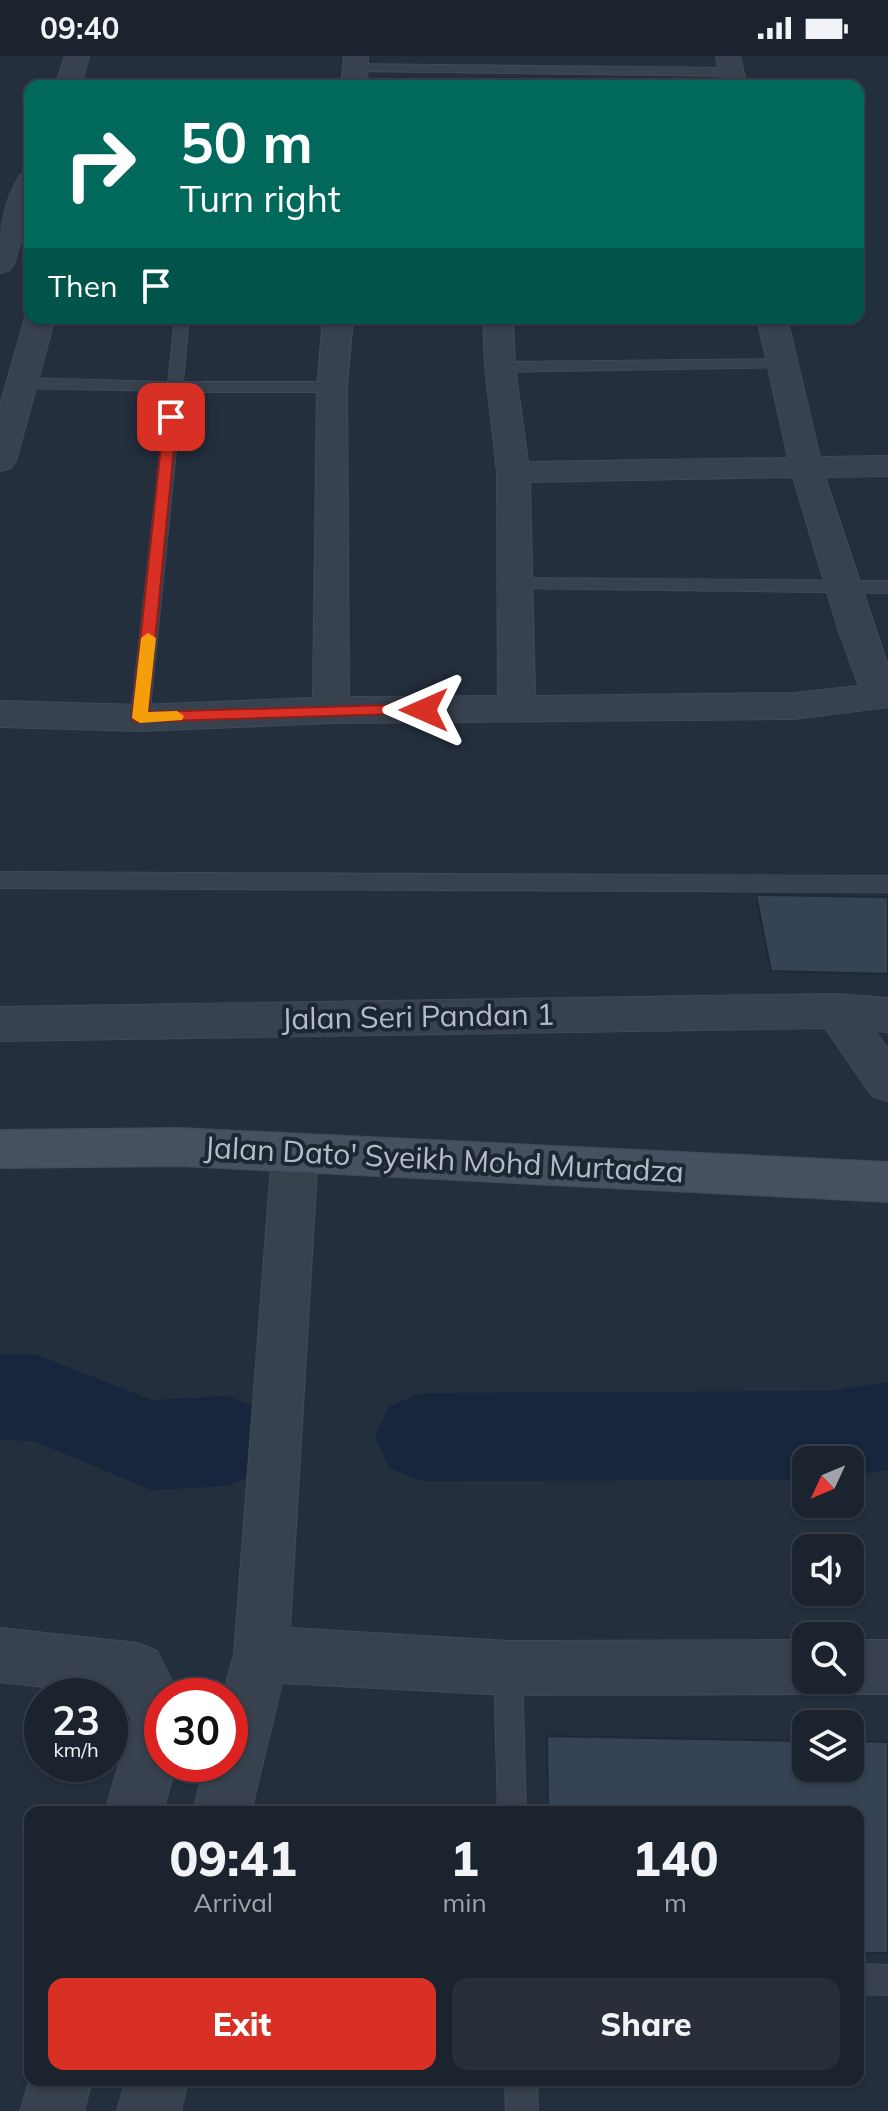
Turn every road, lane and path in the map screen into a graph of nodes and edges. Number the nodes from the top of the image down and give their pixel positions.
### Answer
1 (77, 56) edge
2 (354, 70) edge
3 (731, 71) edge
4 (70, 80) edge
5 (24, 189) edge
6 (7, 212) edge
7 (0, 264) edge
8 (38, 324) edge
9 (181, 324) edge
10 (337, 324) edge
11 (498, 324) edge
12 (774, 324) edge
13 (784, 364) junction
14 (500, 367) junction
15 (20, 383) junction
16 (174, 387) junction
17 (332, 387) junction
18 (0, 461) edge
19 (888, 466) edge
20 (806, 468) junction
21 (513, 472) junction
22 (515, 584) junction
23 (888, 587) edge
24 (843, 588) junction
25 (886, 702) edge
26 (517, 709) junction
27 (331, 710) junction
28 (0, 714) edge
29 (140, 718) junction
30 (0, 880) edge
31 (888, 884) edge
32 (836, 1011) junction
33 (888, 1015) edge
34 (0, 1024) edge
35 (888, 1083) edge
36 (0, 1149) edge
37 (295, 1153) junction
38 (888, 1182) edge
39 (261, 1654) junction
40 (0, 1655) edge
41 (792, 1667) edge
42 (864, 1667) edge
43 (888, 1667) edge
44 (508, 1668) junction
45 (136, 1806) edge
46 (223, 1806) edge
47 (512, 1806) edge
48 (864, 1979) edge
49 (888, 1980) edge
50 (59, 2086) edge
51 (155, 2086) edge
52 (521, 2086) edge
53 (52, 2111) edge
54 (149, 2111) edge
55 (522, 2111) edge

1 - 4 street
2 - 3 lane
5 - 6 street
6 - 7 street
8 - 15 street
9 - 16 lane
10 - 17 street
11 - 14 street
12 - 13 street
13 - 14 lane
13 - 20 street
14 - 21 street
15 - 16 lane
15 - 18 street
16 - 17 lane
16 - 29 lane
17 - 27 street
19 - 20 street
20 - 21 street
20 - 24 street
21 - 22 street
22 - 24 lane
22 - 26 street
23 - 24 lane
24 - 25 street
25 - 26 street
26 - 27 street
27 - 29 street
28 - 29 street
30 - 31 lane
32 - 33 street, Jalan Seri Pandan 1
32 - 34 street, Jalan Seri Pandan 1
32 - 35 street
36 - 37 main road, Jalan Dato' Syeikh Mohd Murtadza
37 - 38 main road, Jalan Dato' Syeikh Mohd Murtadza
37 - 39 street
39 - 44 street
39 - 46 street
40 - 45 street
41 - 44 street
42 - 43 street
44 - 47 lane
48 - 49 lane
50 - 53 street
51 - 54 street
52 - 55 lane

